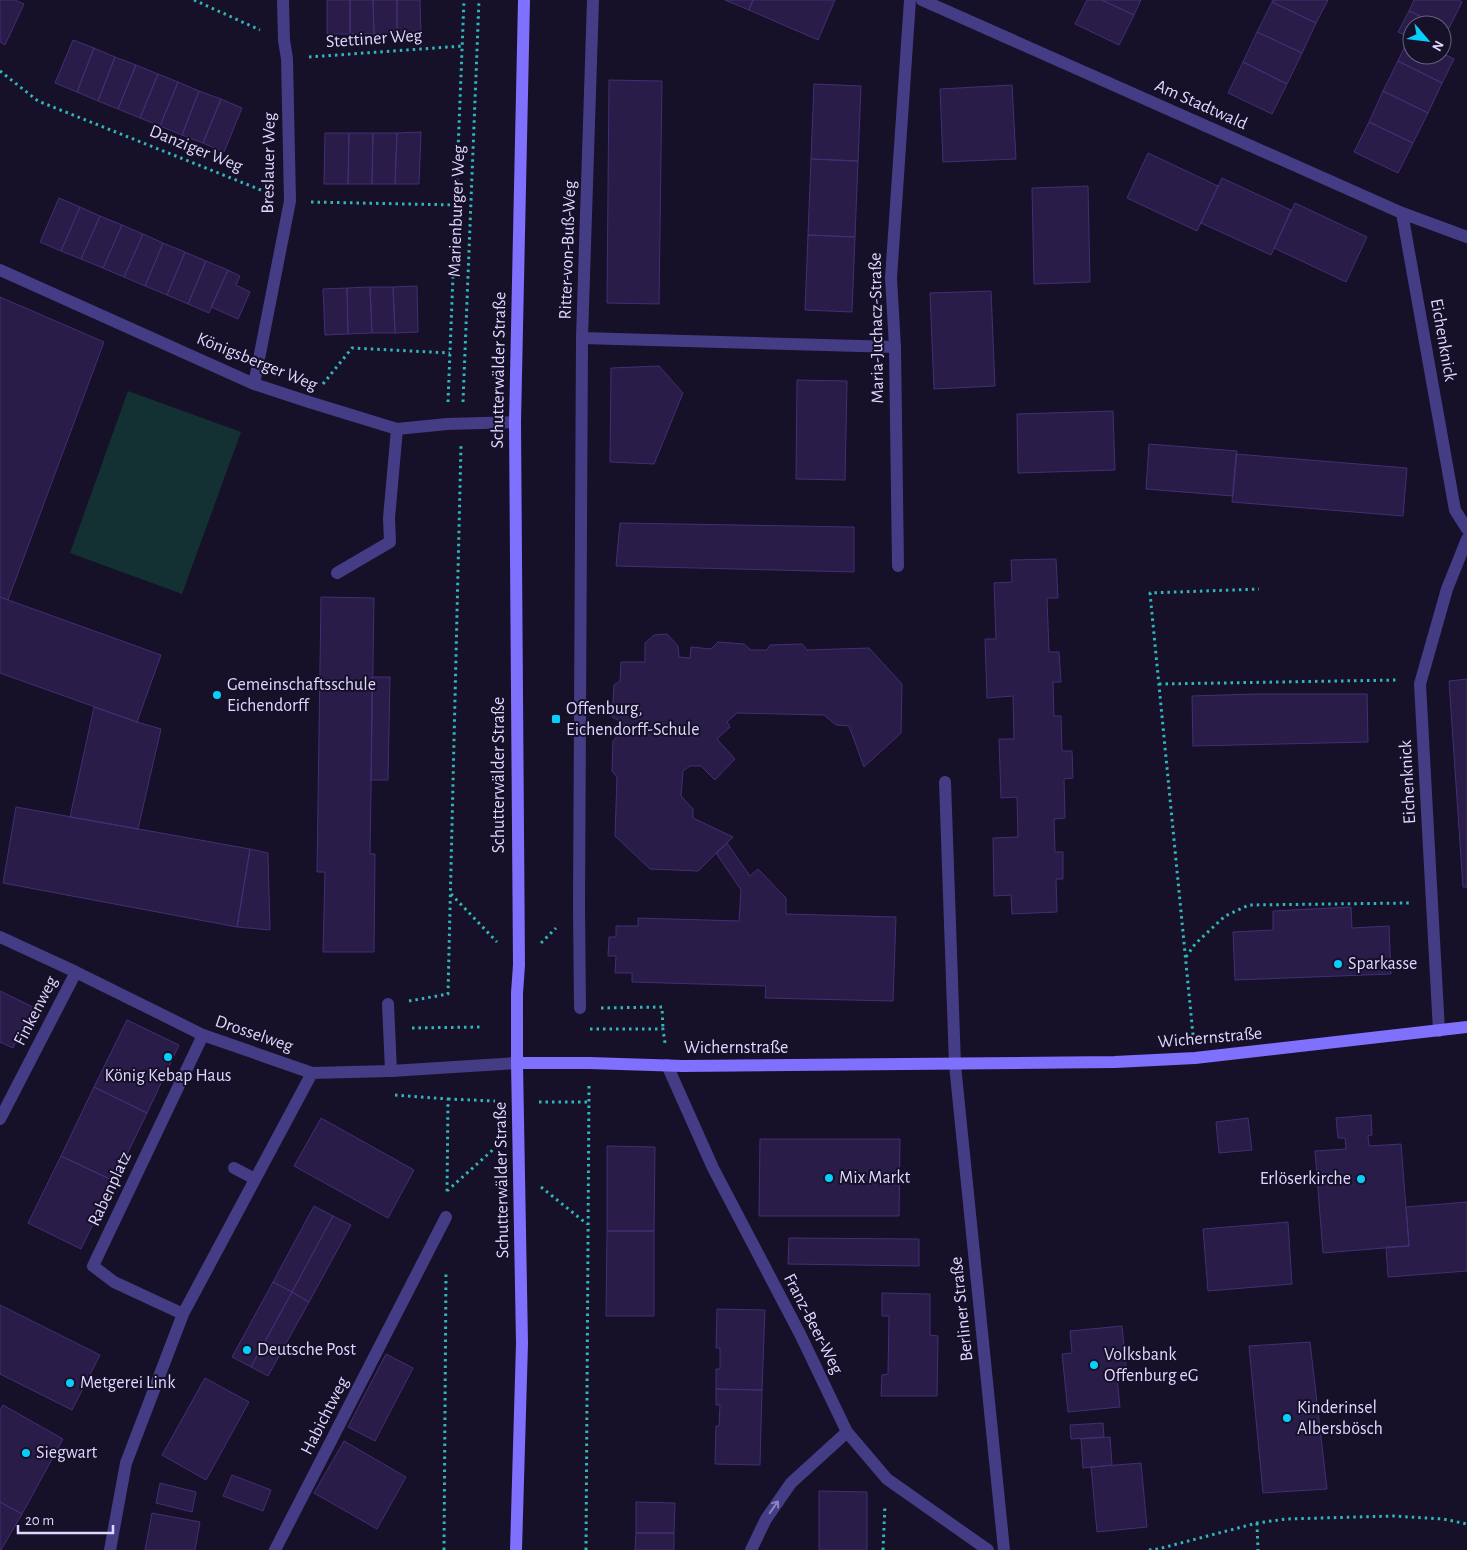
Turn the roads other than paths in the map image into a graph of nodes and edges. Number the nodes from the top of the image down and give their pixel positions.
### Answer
1 (282, 0) edge
2 (524, 0) edge
3 (592, 0) edge
4 (910, 0) edge
5 (922, 0) edge
6 (1402, 213) junction
7 (1467, 237) edge
8 (0, 270) edge
9 (582, 338) junction
10 (895, 348) junction
11 (254, 384) junction
12 (515, 422) junction
13 (397, 429) junction
14 (1467, 529) edge
15 (1467, 539) edge
16 (898, 566) dead end
17 (337, 573) dead end
18 (945, 782) dead end
19 (0, 936) edge
20 (76, 972) junction
21 (388, 1004) road end
22 (580, 1008) road end
23 (1467, 1027) edge
24 (1439, 1030) junction
25 (203, 1035) junction
26 (517, 1063) junction
27 (667, 1065) junction
28 (955, 1065) junction
29 (391, 1071) junction
30 (312, 1073) junction
31 (0, 1119) edge
32 (234, 1168) dead end
33 (255, 1179) junction
34 (446, 1217) road end
35 (183, 1314) junction
36 (847, 1432) junction
37 (110, 1550) edge
38 (275, 1550) edge
39 (516, 1550) edge
40 (751, 1550) edge
41 (988, 1550) edge
42 (1004, 1550) edge

1 - 11 street, Breslauer Weg
2 - 12 main road, Schutterwälder Straße
3 - 9 street, Ritter-von-Buß-Weg
4 - 10 street, Maria-Juchacz-Straße
5 - 6 street, Am Stadtwald
6 - 7 street, Am Stadtwald
6 - 14 street, Eichenknick
8 - 11 street, Königsberger Weg
9 - 10 street, Ritter-von-Buß-Weg
9 - 22 street
10 - 16 street, Maria-Juchacz-Straße
11 - 13 street, Königsberger Weg
12 - 13 street, Königsberger Weg
12 - 26 main road, Schutterwälder Straße
13 - 17 street
15 - 24 street, Eichenknick
18 - 28 street
19 - 20 street, Drosselweg
20 - 25 street, Drosselweg
20 - 31 street, Finkenweg
21 - 29 street
23 - 24 main road, Wichernstraße
24 - 28 main road, Wichernstraße
25 - 30 street, Drosselweg
25 - 35 street, Rabenplatz
26 - 27 main road, Wichernstraße
26 - 29 street, Drosselweg
26 - 39 main road, Schutterwälder Straße
27 - 28 main road, Wichernstraße
27 - 36 street, Franz-Beer-Weg
28 - 42 street, Berliner Straße
29 - 30 street, Drosselweg
30 - 33 street
32 - 33 street
33 - 35 street
34 - 38 street, Habichtweg
35 - 37 street
40 -> 36 street
36 - 41 street, Franz-Beer-Weg

